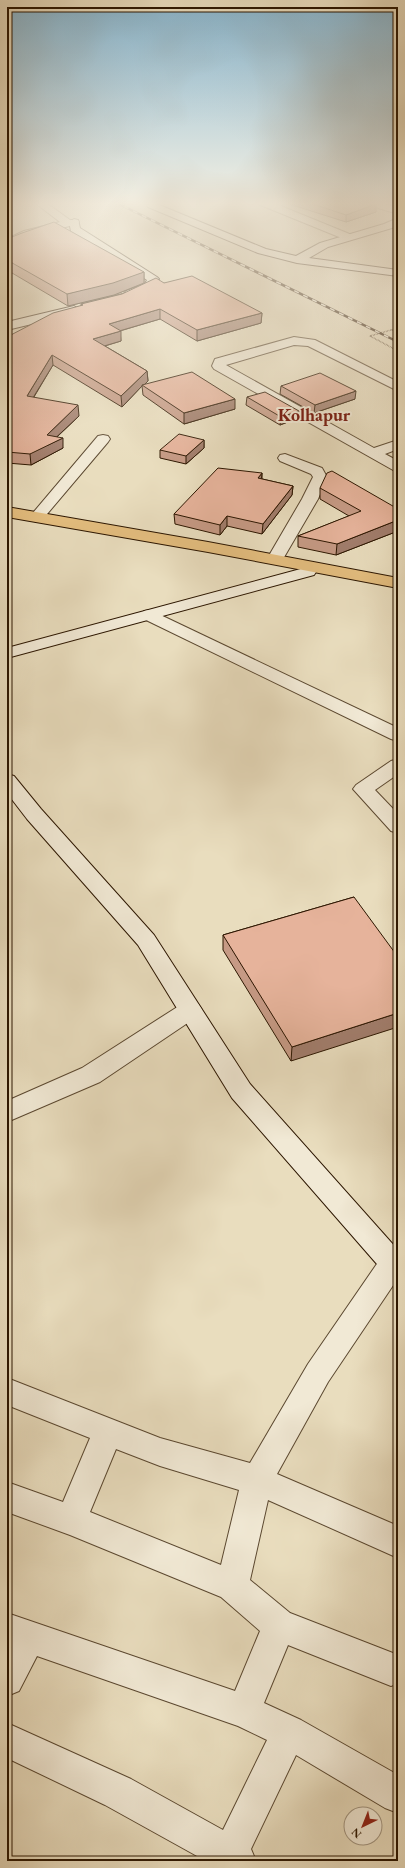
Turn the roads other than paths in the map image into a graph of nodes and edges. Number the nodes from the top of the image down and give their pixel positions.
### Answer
1 (142, 289) edge
2 (118, 299) edge
3 (89, 306) edge
4 (7, 326) edge
5 (398, 387) edge
6 (103, 439) dead end
7 (398, 444) edge
8 (373, 453) junction
9 (285, 458) dead end
10 (398, 467) edge
11 (7, 512) edge
12 (38, 517) junction
13 (7, 520) edge
14 (275, 559) junction
15 (308, 572) junction
16 (398, 583) edge
17 (398, 590) edge
18 (150, 615) junction
19 (7, 653) edge
20 (398, 735) edge
21 (398, 765) edge
22 (7, 780) edge
23 (398, 826) edge
24 (190, 1010) junction
25 (7, 1112) edge
26 (395, 1265) edge
27 (7, 1391) edge
28 (108, 1432) junction
29 (257, 1480) junction
30 (7, 1497) edge
31 (71, 1520) junction
32 (398, 1542) edge
33 (232, 1586) junction
34 (279, 1625) junction
35 (18, 1633) edge
36 (391, 1669) dead end
37 (7, 1679) edge
38 (244, 1711) junction
39 (289, 1732) junction
40 (7, 1740) edge
41 (398, 1795) edge
42 (234, 1857) edge

1 - 2 street
3 - 4 street
5 - 8 street
6 - 12 street
7 - 8 street
8 - 10 street
9 - 14 street
11 - 12 highway
12 - 14 highway
13 - 15 highway
14 - 16 highway
15 - 17 highway
15 - 18 street
18 - 19 street
18 - 20 street
21 - 23 street
22 - 24 street
24 - 25 street
24 - 26 street
26 - 29 street
27 - 28 street
28 - 29 street
28 - 31 street
29 - 32 street
29 - 33 street
30 - 31 street
31 - 33 street
33 - 34 street
34 - 36 street
34 - 38 street
35 - 37 street
35 - 38 street
38 - 39 street
39 - 41 street
39 - 42 street
40 - 42 street

